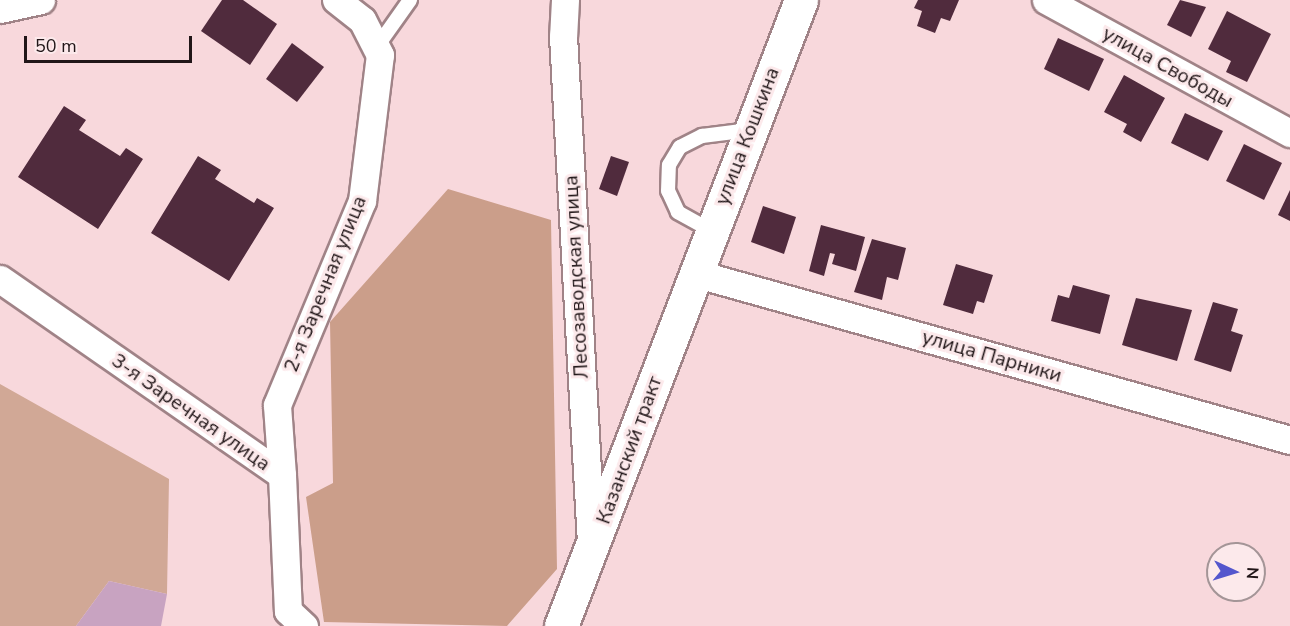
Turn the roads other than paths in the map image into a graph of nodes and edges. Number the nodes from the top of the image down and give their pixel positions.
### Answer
1 (41, 0) edge
2 (336, 0) edge
3 (411, 0) edge
4 (565, 0) edge
5 (801, 0) edge
6 (1046, 0) edge
7 (0, 9) edge
8 (376, 48) junction
9 (750, 130) junction
10 (1290, 133) edge
11 (710, 230) junction
12 (694, 273) junction
13 (0, 279) edge
14 (1290, 440) edge
15 (282, 475) junction
16 (591, 554) junction
17 (304, 626) edge
18 (561, 626) edge

1 - 7 street
2 - 8 street, 2-я Заречная улица
3 - 8 lane
4 - 16 street, Лесозаводская улица
5 - 9 main road, улица Кошкина
6 - 10 street, улица Свободы
8 - 15 street, 2-я Заречная улица
9 - 11 main road, улица Кошкина
9 - 11 lane
11 - 12 main road, улица Кошкина
12 - 14 street, улица Парники
12 - 16 main road, Казанский тракт
13 - 15 street, 3-я Заречная улица
15 - 17 street, 3-я Заречная улица
16 - 18 main road, Казанский тракт

